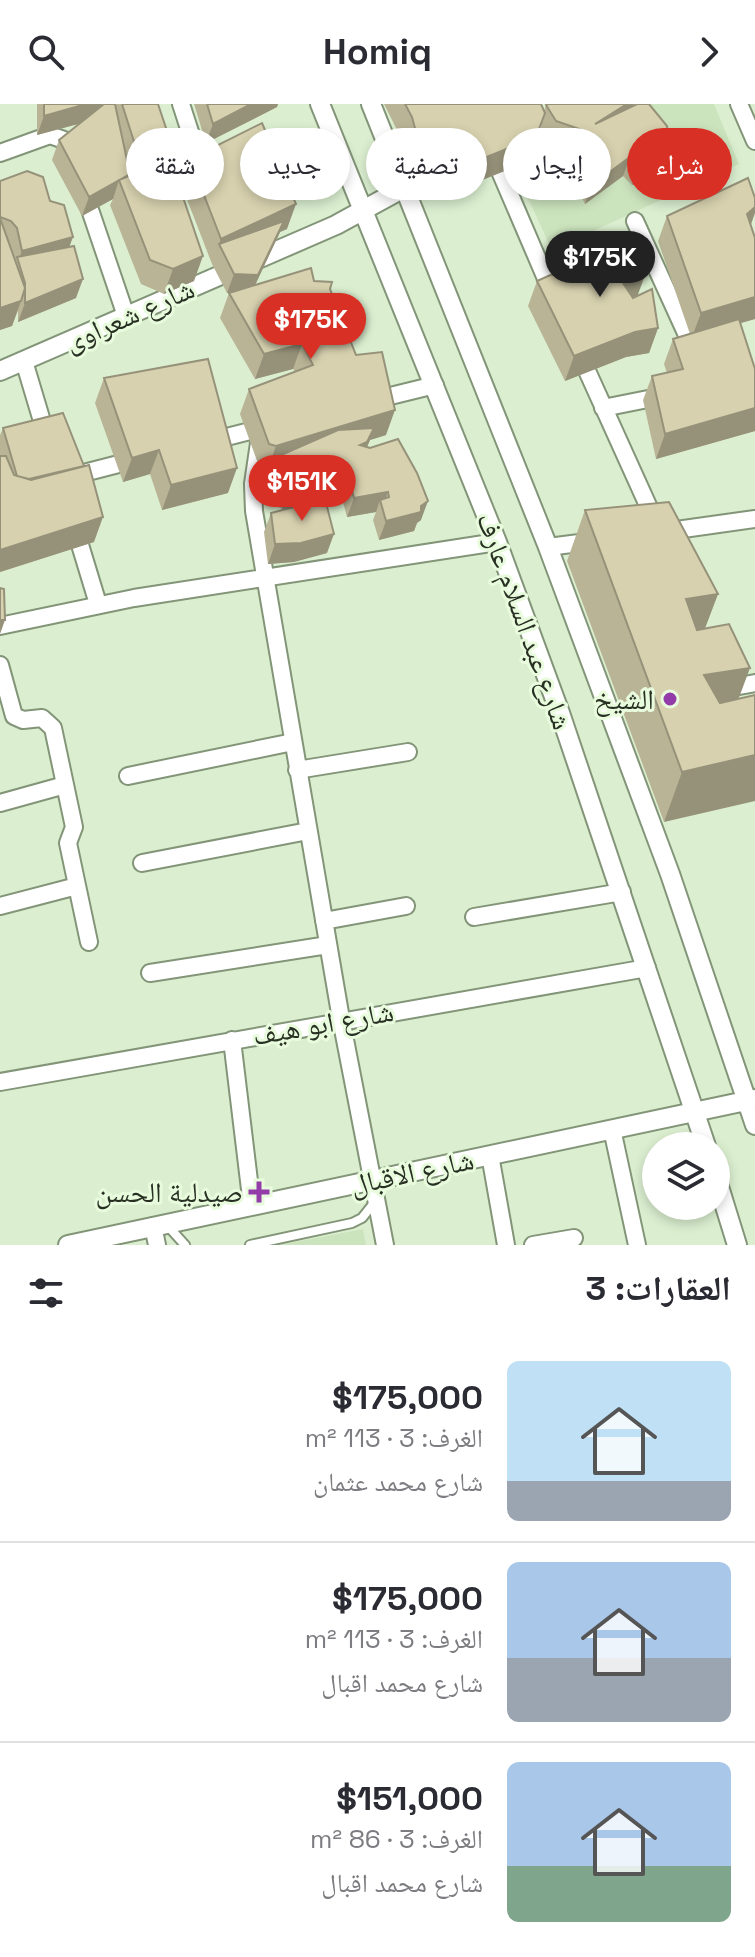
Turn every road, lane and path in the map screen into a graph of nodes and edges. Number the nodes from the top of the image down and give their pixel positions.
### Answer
1 (181, 104) edge
2 (320, 104) edge
3 (371, 104) edge
4 (739, 104) edge
5 (189, 128) edge
6 (380, 128) edge
7 (494, 138) joint
8 (755, 141) edge
9 (487, 142) edge
10 (0, 153) edge
11 (382, 200) edge
12 (409, 200) edge
13 (362, 211) junction
14 (635, 221) dead end
15 (560, 310) edge
16 (126, 316) junction
17 (572, 338) edge
18 (24, 361) junction
19 (0, 371) edge
20 (704, 372) edge
21 (435, 385) junction
22 (686, 391) edge
23 (266, 405) edge
24 (348, 407) edge
25 (603, 408) junction
26 (269, 427) junction
27 (190, 447) edge
28 (161, 454) edge
29 (60, 479) junction
30 (755, 519) edge
31 (618, 538) edge
32 (497, 542) junction
33 (548, 547) junction
34 (265, 577) junction
35 (98, 604) junction
36 (0, 626) edge
37 (0, 665) edge
38 (755, 683) edge
39 (728, 687) edge
40 (293, 742) junction
41 (408, 752) dead end
42 (297, 770) junction
43 (128, 776) dead end
44 (65, 785) junction
45 (0, 803) edge
46 (308, 831) junction
47 (142, 863) dead end
48 (77, 886) junction
49 (622, 892) junction
50 (0, 906) edge
51 (406, 906) dead end
52 (474, 917) dead end
53 (324, 921) junction
54 (89, 942) dead end
55 (328, 945) junction
56 (647, 968) junction
57 (150, 973) dead end
58 (341, 1019) junction
59 (232, 1040) junction
60 (0, 1082) edge
61 (751, 1099) edge
62 (695, 1111) junction
63 (755, 1125) edge
64 (612, 1129) junction
65 (702, 1132) edge
66 (490, 1155) junction
67 (374, 1190) junction
68 (252, 1206) junction
69 (729, 1220) edge
70 (160, 1225) junction
71 (574, 1238) dead end
72 (272, 1243) edge
73 (68, 1245) edge
74 (157, 1245) edge
75 (185, 1245) edge
76 (250, 1245) edge
77 (385, 1245) edge
78 (506, 1245) edge
79 (533, 1245) edge
80 (637, 1245) edge
81 (737, 1245) edge

1 - 5 street
2 - 13 street, شارع عبد السلام عارف
3 - 6 street, شارع عبد السلام عارف
4 - 8 street
7 - 9 street, شارع شعراوى
7 - 15 street
10 - 16 street
11 - 13 street, شارع شعراوى
12 - 33 street, شارع عبد السلام عارف
13 - 16 street, شارع شعراوى
13 - 21 street, شارع عبد السلام عارف
14 - 20 street
16 - 18 street, شارع شعراوى
17 - 25 street
18 - 19 street, شارع شعراوى
18 - 29 street
21 - 24 street
21 - 32 street, شارع عبد السلام عارف
22 - 25 street
23 - 26 street
25 - 30 street
26 - 27 street
26 - 34 street
28 - 29 street
29 - 35 street
31 - 33 street
32 - 34 street
32 - 49 street, شارع عبد السلام عارف
33 - 61 street, شارع عبد السلام عارف
34 - 35 street
34 - 40 street
35 - 36 street
37 - 44 street
38 - 39 street
40 - 42 street
40 - 43 street
41 - 42 street
42 - 46 street
44 - 45 street
44 - 48 street
46 - 47 street
46 - 53 street
48 - 50 street
48 - 54 street
49 - 52 street
49 - 56 street, شارع عبد السلام عارف
51 - 53 street
53 - 55 street
55 - 57 street
55 - 58 street
56 - 58 street, شارع ابو هيف
56 - 62 street, شارع عبد السلام عارف
58 - 59 street, شارع ابو هيف
58 - 67 street
59 - 60 street, شارع ابو هيف
59 - 68 street
61 - 62 street, شارع الاقبال
61 - 63 street, شارع عبد السلام عارف
62 - 64 street, شارع الاقبال
62 - 65 street, شارع عبد السلام عارف
64 - 66 street, شارع الاقبال
64 - 80 street
66 - 67 street, شارع الاقبال
66 - 78 street
67 - 68 street, شارع الاقبال
67 - 72 lane
67 - 77 street
68 - 70 street, شارع الاقبال
69 - 81 street
70 - 73 street, شارع الاقبال
70 - 74 street
70 - 75 lane
71 - 79 street
72 - 76 lane

